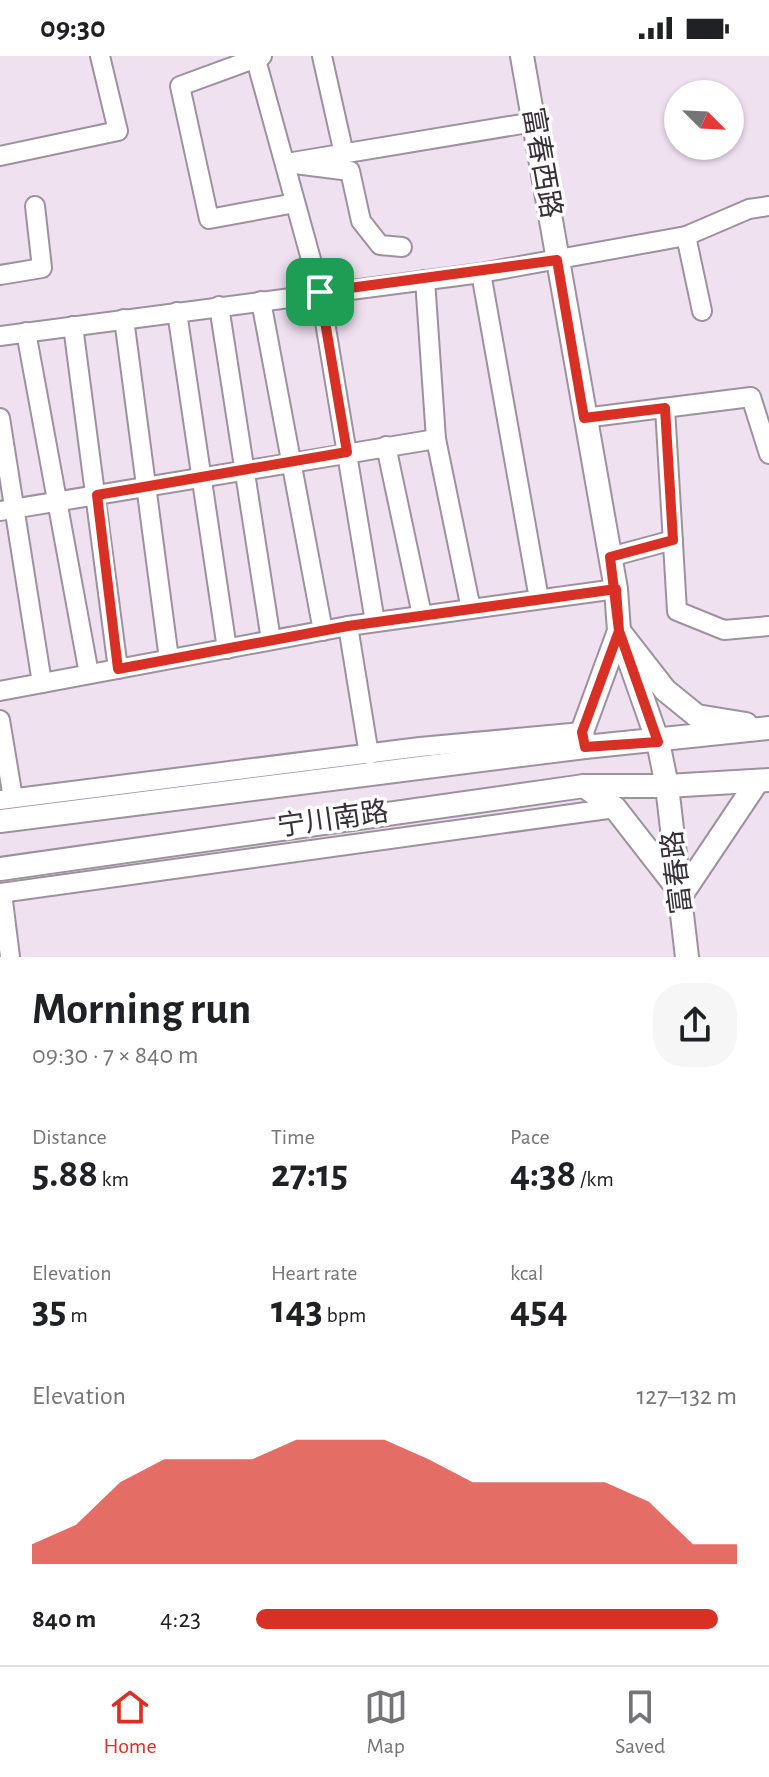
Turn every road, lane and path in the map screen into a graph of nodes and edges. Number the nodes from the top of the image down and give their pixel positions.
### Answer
1 (100, 56) edge
2 (322, 56) edge
3 (522, 56) edge
4 (258, 57) edge
5 (534, 122) junction
6 (344, 154) junction
7 (0, 156) edge
8 (287, 163) junction
9 (295, 203) junction
10 (35, 206) dead end
11 (769, 206) edge
12 (686, 236) junction
13 (402, 247) dead end
14 (557, 260) junction
15 (481, 273) junction
16 (0, 275) edge
17 (425, 280) junction
18 (320, 292) junction
19 (261, 301) junction
20 (219, 306) junction
21 (702, 311) dead end
22 (177, 312) junction
23 (124, 319) junction
24 (73, 326) junction
25 (26, 332) junction
26 (0, 336) edge
27 (665, 408) junction
28 (0, 418) edge
29 (584, 418) junction
30 (436, 439) junction
31 (386, 446) junction
32 (347, 452) junction
33 (769, 454) edge
34 (292, 461) junction
35 (245, 469) junction
36 (202, 476) junction
37 (147, 486) junction
38 (97, 495) junction
39 (55, 502) junction
40 (8, 510) edge
41 (673, 540) junction
42 (610, 557) junction
43 (616, 589) junction
44 (539, 599) junction
45 (471, 609) junction
46 (422, 615) junction
47 (375, 622) junction
48 (348, 626) junction
49 (769, 626) edge
50 (323, 631) junction
51 (619, 631) junction
52 (271, 640) junction
53 (227, 649) junction
54 (169, 659) junction
55 (118, 669) junction
56 (89, 674) junction
57 (42, 683) junction
58 (0, 691) edge
59 (0, 720) edge
60 (768, 728) edge
61 (583, 739) junction
62 (658, 742) junction
63 (369, 755) junction
64 (763, 781) edge
65 (584, 786) junction
66 (667, 786) junction
67 (7, 799) edge
68 (615, 808) junction
69 (0, 821) edge
70 (0, 869) edge
71 (1, 893) edge
72 (682, 894) junction
73 (10, 957) edge
74 (687, 957) edge

1 - 7 street
2 - 6 street
3 - 5 main road, 富春西路
4 - 8 street
4 - 9 street
5 - 6 street
5 - 14 main road, 富春西路
6 - 8 street
8 - 9 street
8 - 13 street
9 - 18 street
10 - 16 street
11 - 12 street
12 - 14 street
12 - 21 street
14 - 15 street
14 - 29 main road, 富春西路
15 - 17 street
15 - 44 street
17 - 18 street
17 - 30 street
18 - 19 street
18 - 32 street
19 - 20 street
19 - 34 street
20 - 22 street
20 - 35 street
22 - 23 street
22 - 36 street
23 - 24 street
23 - 37 street
24 - 25 street
24 - 38 street
25 - 26 street
25 - 39 street
27 - 29 street
27 - 33 street
27 - 41 street
28 - 40 street
29 - 42 main road, 富春西路
30 - 31 street
30 - 45 street
31 - 32 street
31 - 46 street
32 - 34 street
32 - 47 street
34 - 35 street
34 - 50 street
35 - 36 street
35 - 52 street
36 - 37 street
36 - 53 street
37 - 38 street
37 - 54 street
38 - 39 street
38 - 55 street
39 - 40 street
39 - 56 street
40 - 57 street
41 - 42 street
41 - 49 street
42 - 43 main road, 富春西路
43 - 44 street
43 - 51 main road, 富春西路
44 - 45 street
45 - 46 street
46 - 47 street
47 - 48 street
48 - 50 street
48 - 63 street
50 - 52 street
51 - 60 main road
51 - 61 main road
51 - 62 main road, 富春西路
52 - 53 street
53 - 54 street
54 - 55 street
55 - 56 street
56 - 57 street
57 - 58 street
59 - 67 street
60 - 62 main road, 宁川南路
61 - 62 main road, 宁川南路
61 - 63 street
61 - 69 main road, 宁川南路
62 - 66 main road, 富春西路
63 - 67 street
64 - 66 main road, 宁川南路
64 - 72 main road
65 - 66 main road, 宁川南路
65 - 68 main road
65 - 70 main road, 宁川南路
66 - 72 main road, 富春路
68 - 71 street
68 - 72 main road
71 - 73 street
72 - 74 main road, 富春路

